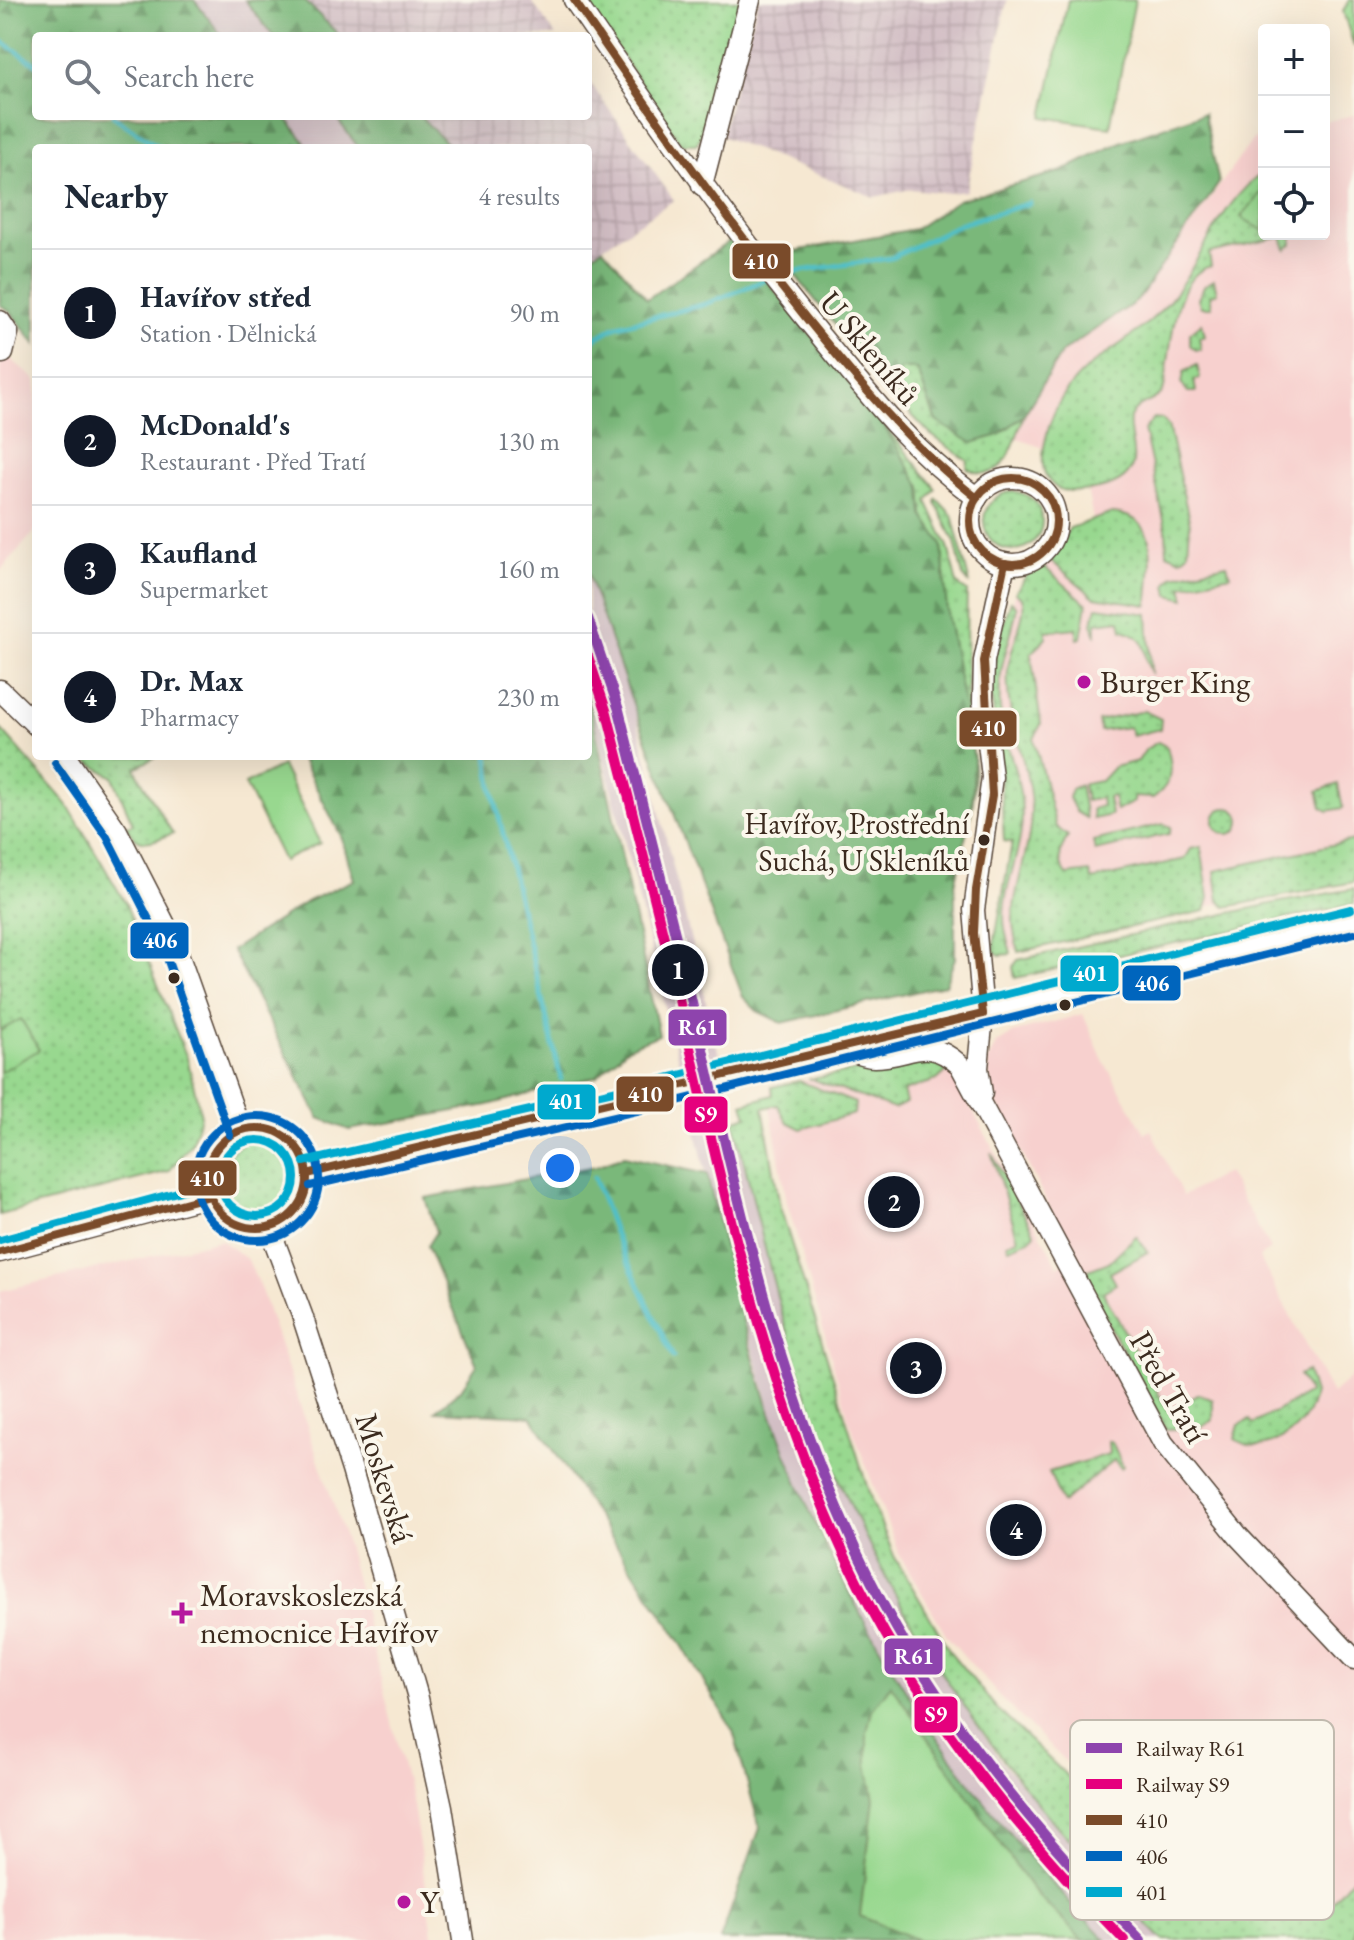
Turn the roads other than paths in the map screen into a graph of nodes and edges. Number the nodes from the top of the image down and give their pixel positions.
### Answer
1 (574, 0) edge
2 (750, 0) edge
3 (702, 185) junction
4 (0, 321) edge
5 (3, 353) dead end
6 (977, 498) junction
7 (1005, 563) junction
8 (0, 690) edge
9 (32, 721) edge
10 (68, 760) edge
11 (1354, 921) edge
12 (983, 1014) junction
13 (842, 1048) junction
14 (986, 1108) junction
15 (241, 1131) junction
16 (307, 1174) junction
17 (210, 1196) junction
18 (269, 1227) junction
19 (0, 1252) edge
20 (1354, 1659) edge
21 (463, 1940) edge

1 - 3 street, U Skleníků
2 - 3 street
3 - 6 street, U Skleníků
4 - 5 street
6 - 7 street
6 - 7 street
7 - 12 street
8 - 9 street
10 - 15 street
11 - 12 street
12 - 13 street
12 - 14 street, Před Tratí
13 - 14 street, Před Tratí
13 - 16 street
14 - 20 street, Před Tratí
15 - 16 street
15 - 17 street
16 - 18 street
17 - 18 street
17 - 19 street
18 - 21 street, Moskevská

